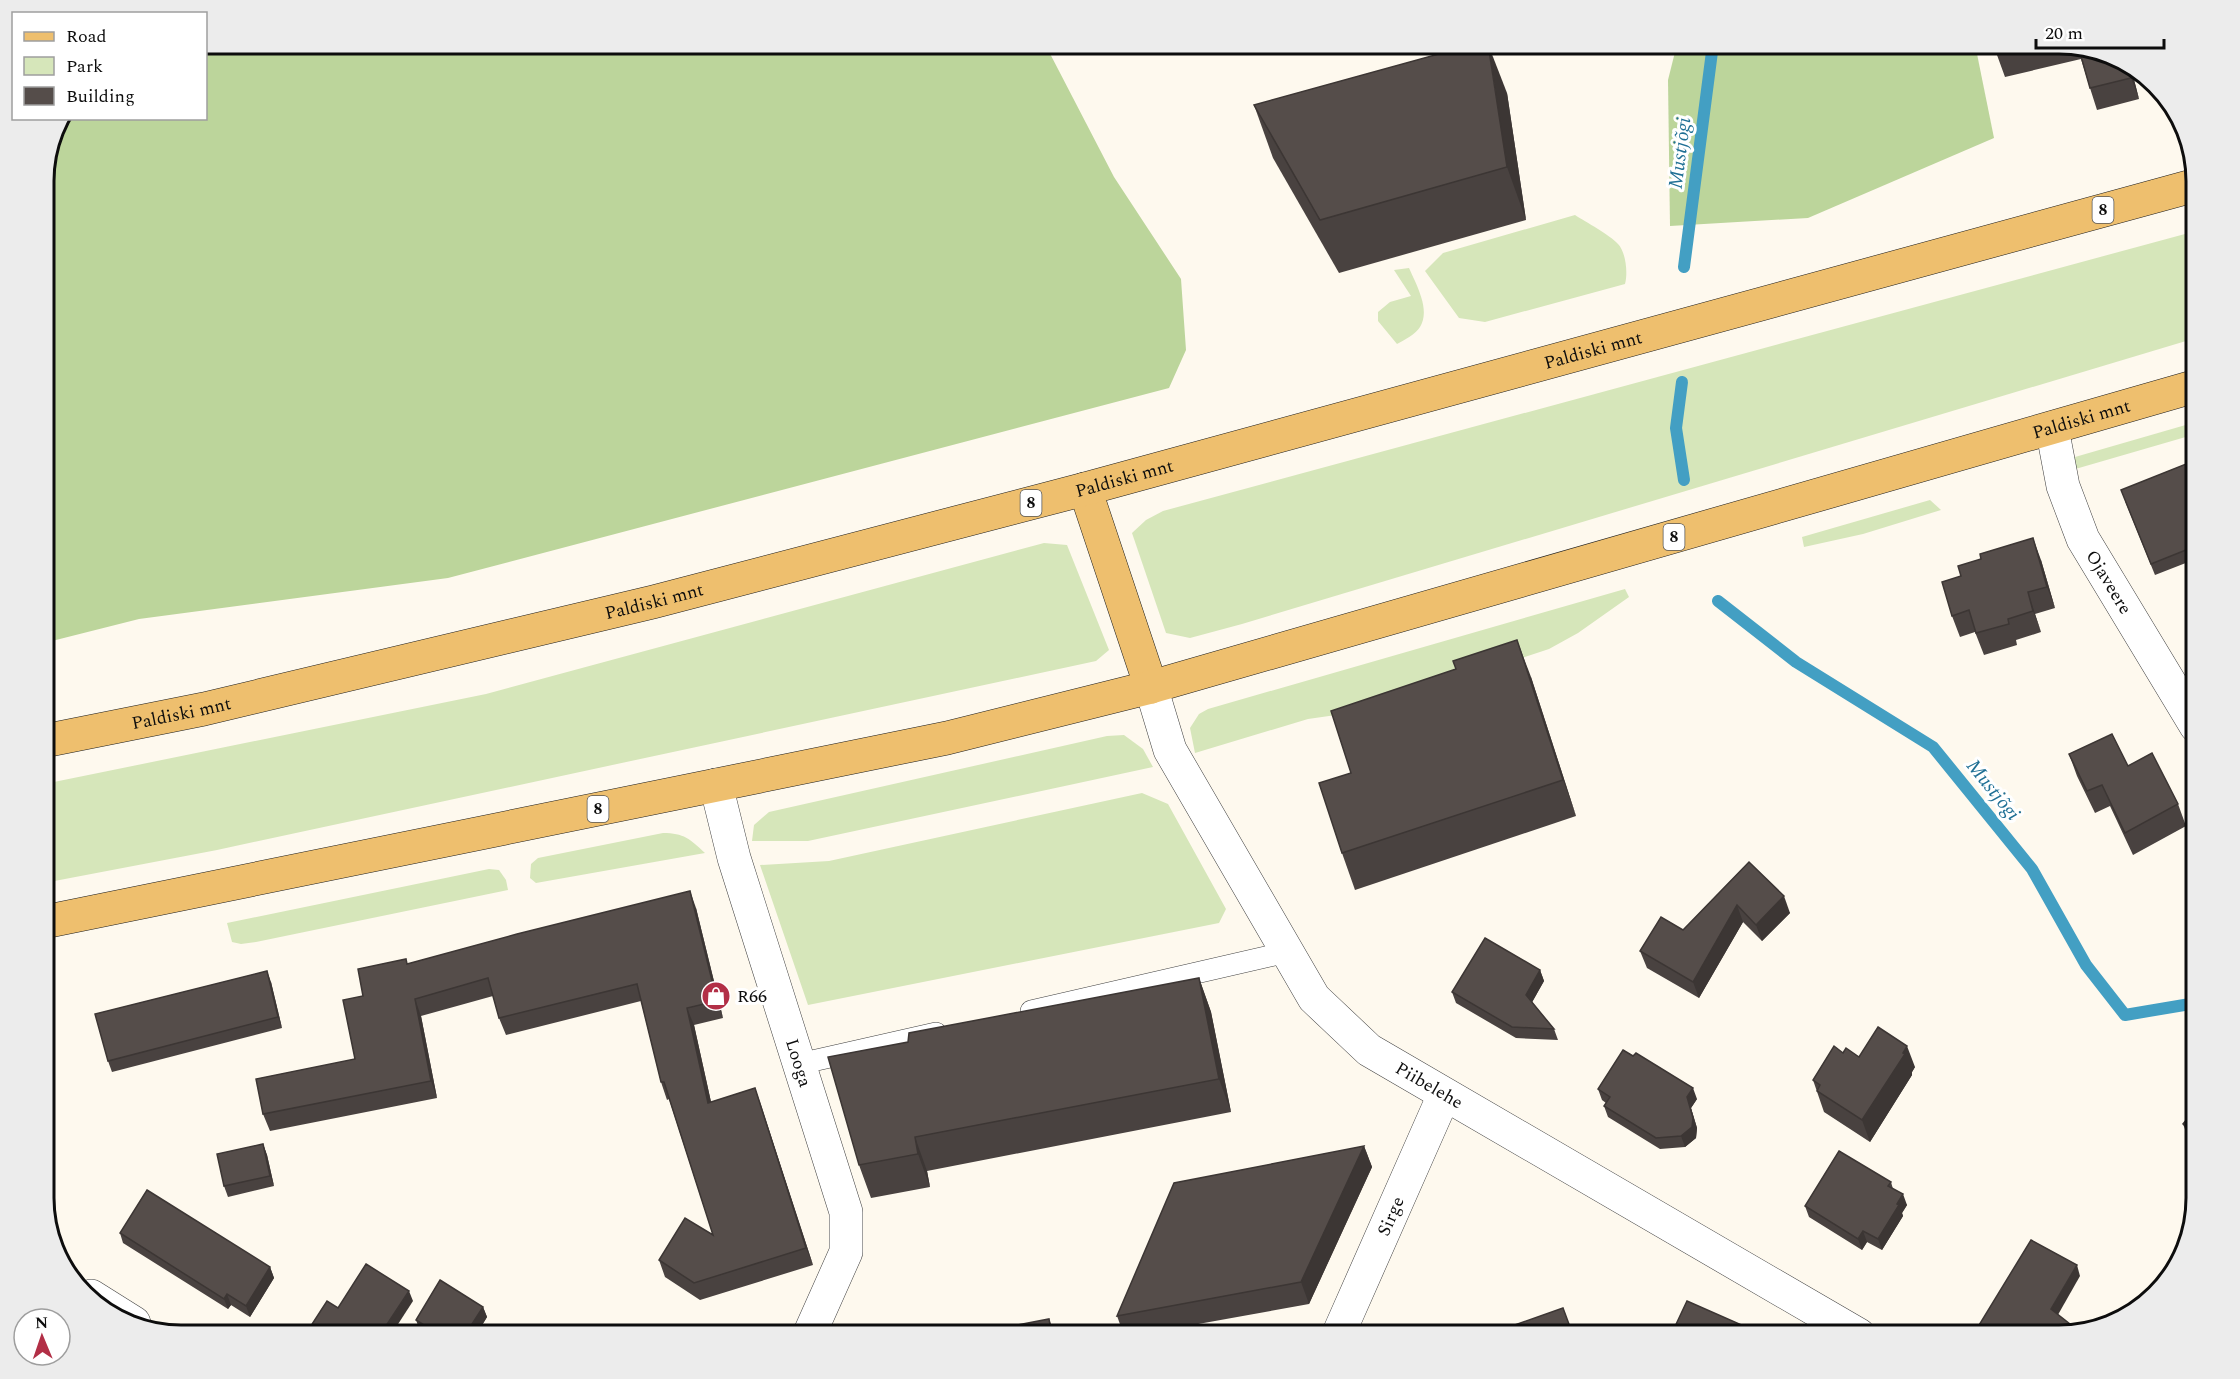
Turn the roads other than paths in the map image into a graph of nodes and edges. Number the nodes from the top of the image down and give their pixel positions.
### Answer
1 (2186, 188) edge
2 (2186, 389) edge
3 (2052, 428) junction
4 (1085, 489) junction
5 (1151, 687) junction
6 (2186, 709) edge
7 (54, 739) edge
8 (716, 785) junction
9 (54, 920) edge
10 (1287, 951) junction
11 (1007, 1017) edge
12 (961, 1028) edge
13 (799, 1064) junction
14 (1444, 1095) junction
15 (813, 1325) edge
16 (1342, 1325) edge
17 (1840, 1325) edge

1 - 4 main road, Paldiski mnt / 8
2 - 3 main road, Paldiski mnt / 8
3 - 5 main road, Paldiski mnt / 8
3 - 6 street, Ojaveere
4 - 5 main road
4 - 7 main road, Paldiski mnt / 8
5 - 8 main road, Paldiski mnt / 8
5 - 10 street, Piibelehe
8 - 9 main road, Paldiski mnt / 8
8 - 13 street, Looga
10 - 11 lane
10 - 14 street, Piibelehe
12 - 13 lane
13 - 15 street, Looga
14 - 16 street, Sirge
14 - 17 street, Piibelehe

